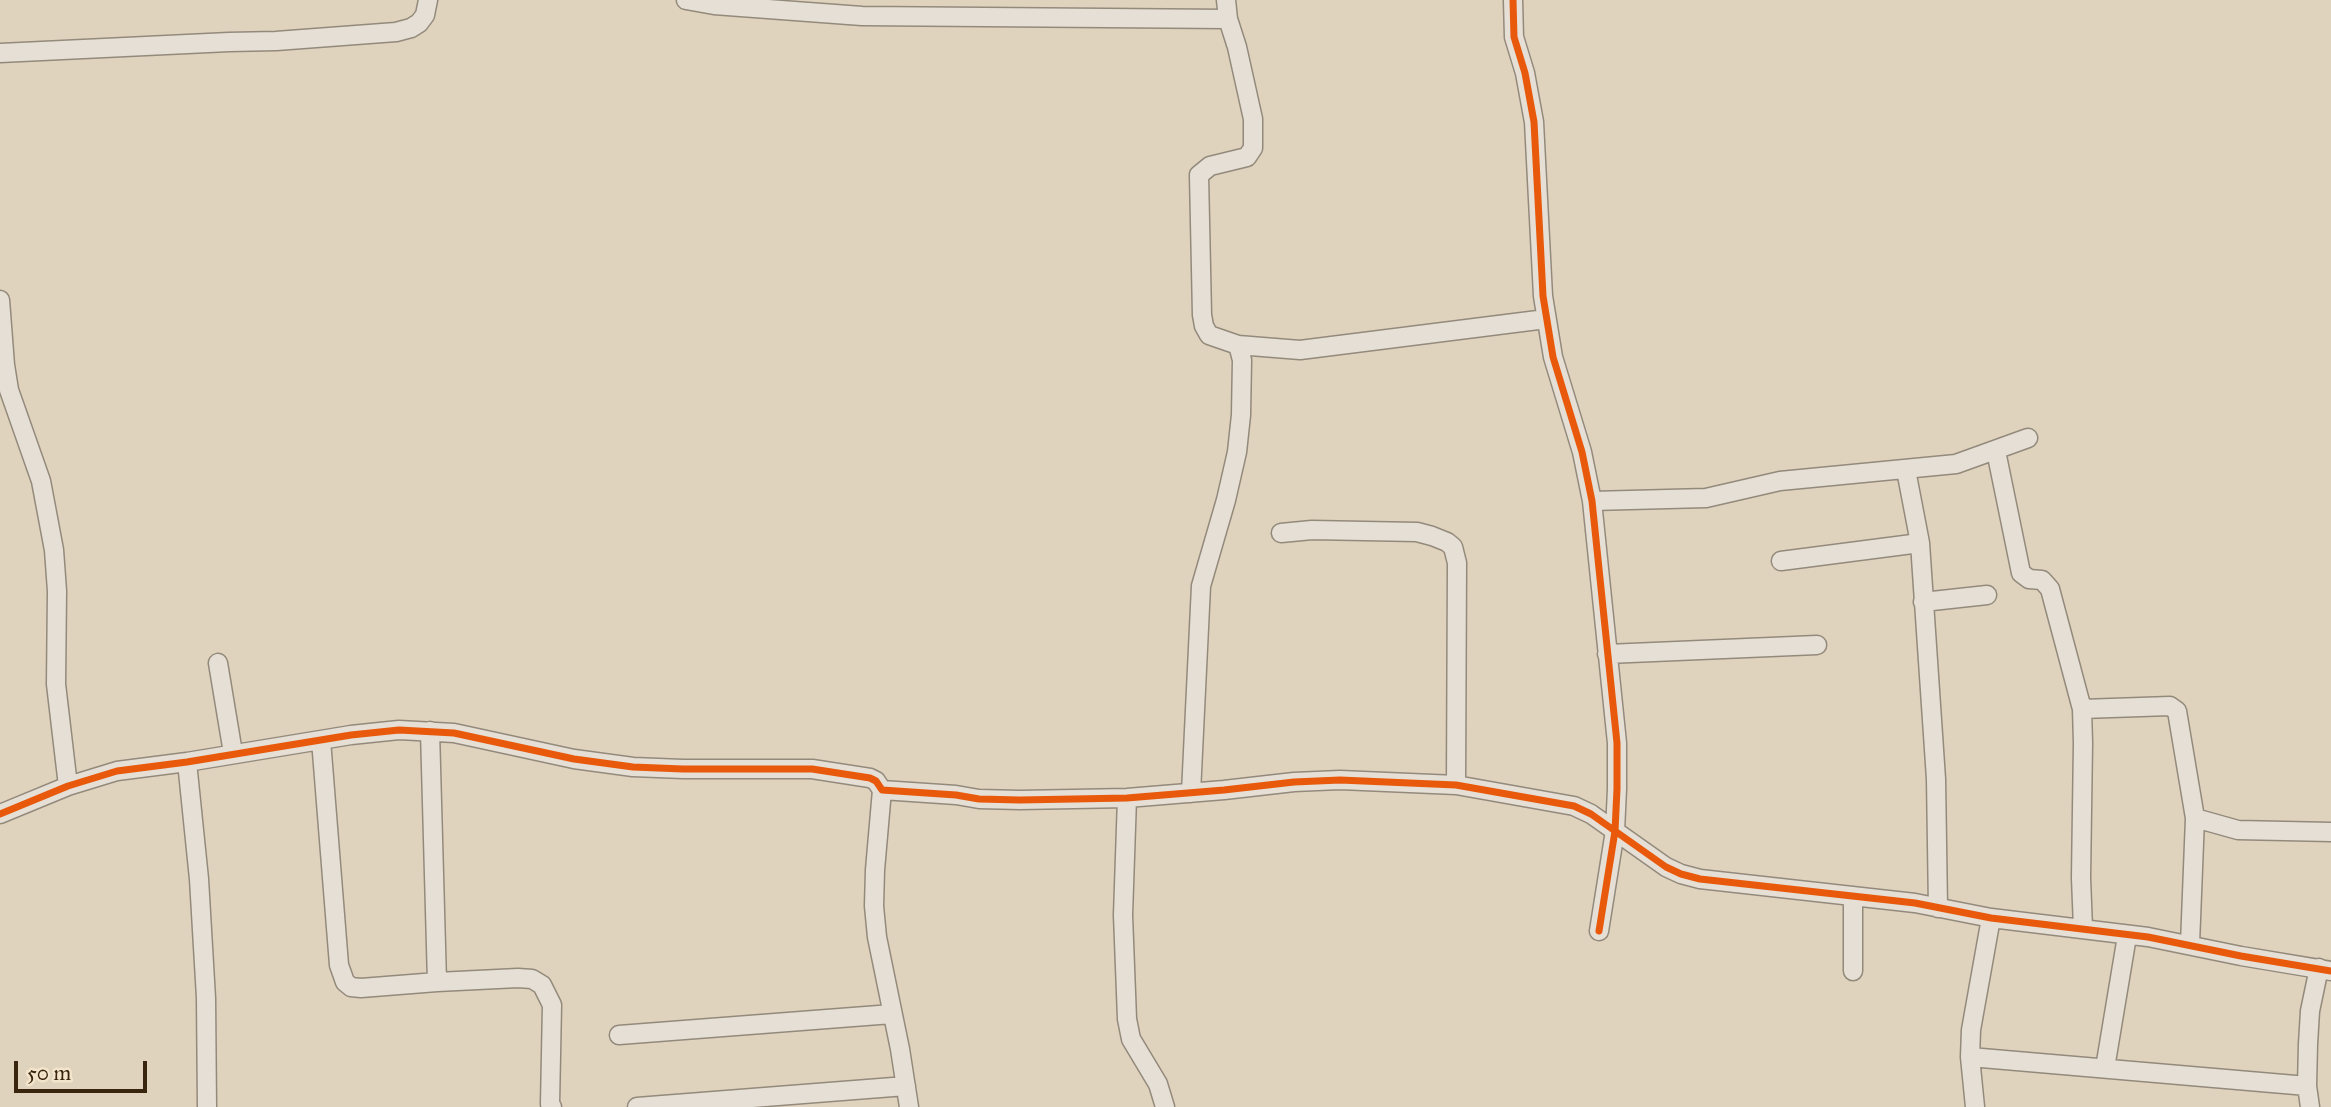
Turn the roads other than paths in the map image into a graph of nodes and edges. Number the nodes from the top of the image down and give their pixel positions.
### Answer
1 (428, 0) edge
2 (686, 0) edge
3 (1226, 0) edge
4 (1513, 0) edge
5 (1228, 19) junction
6 (0, 53) edge
7 (0, 300) edge
8 (1546, 319) junction
9 (1238, 345) junction
10 (2028, 438) dead end
11 (1996, 451) junction
12 (1906, 470) junction
13 (1592, 501) junction
14 (1281, 533) dead end
15 (1920, 544) junction
16 (1781, 561) dead end
17 (1987, 596) dead end
18 (1923, 602) junction
19 (1817, 645) dead end
20 (1607, 654) junction
21 (218, 663) dead end
22 (2082, 709) junction
23 (430, 731) junction
24 (321, 740) junction
25 (233, 753) junction
26 (187, 762) junction
27 (1456, 785) junction
28 (68, 786) junction
29 (882, 790) junction
30 (1191, 793) junction
31 (1127, 798) junction
32 (0, 814) edge
33 (2195, 818) junction
34 (1615, 831) junction
35 (2331, 832) edge
36 (1853, 897) junction
37 (1938, 908) junction
38 (1991, 918) junction
39 (2083, 928) junction
40 (1599, 931) dead end
41 (2127, 936) junction
42 (2190, 944) junction
43 (2325, 969) edge
44 (1853, 971) dead end
45 (437, 982) junction
46 (892, 1014) junction
47 (619, 1035) dead end
48 (1970, 1057) junction
49 (2105, 1068) junction
50 (906, 1086) junction
51 (2307, 1086) junction
52 (680, 1106) edge
53 (207, 1107) edge
54 (552, 1107) edge
55 (636, 1107) edge
56 (909, 1107) edge
57 (1165, 1107) edge
58 (1975, 1107) edge
59 (2310, 1107) edge

1 - 6 street
2 - 5 street
3 - 5 street
4 - 8 street
5 - 9 street
7 - 28 street
8 - 9 street
8 - 13 street
9 - 30 street
10 - 11 street
11 - 12 street
11 - 22 street
12 - 13 street
12 - 15 street
13 - 20 street
14 - 27 street
15 - 16 street
15 - 18 street
17 - 18 street
18 - 37 street
19 - 20 street
20 - 34 street
21 - 25 street
22 - 33 street
22 - 39 street
23 - 24 street
23 - 29 street
23 - 45 street
24 - 25 street
24 - 45 street
25 - 26 street
26 - 28 street
26 - 53 street
27 - 30 street
27 - 34 street
28 - 32 street
29 - 31 street
29 - 46 street
30 - 31 street
31 - 57 street
33 - 35 street
33 - 42 street
34 - 36 street
34 - 40 street
36 - 37 street
36 - 44 street
37 - 38 street
38 - 39 street
38 - 48 street
39 - 41 street
41 - 42 street
41 - 49 street
42 - 43 street
43 - 51 street
45 - 54 street
46 - 47 street
46 - 50 street
48 - 49 street
48 - 58 street
49 - 51 street
50 - 52 street
50 - 56 street
51 - 59 street
52 - 55 street

